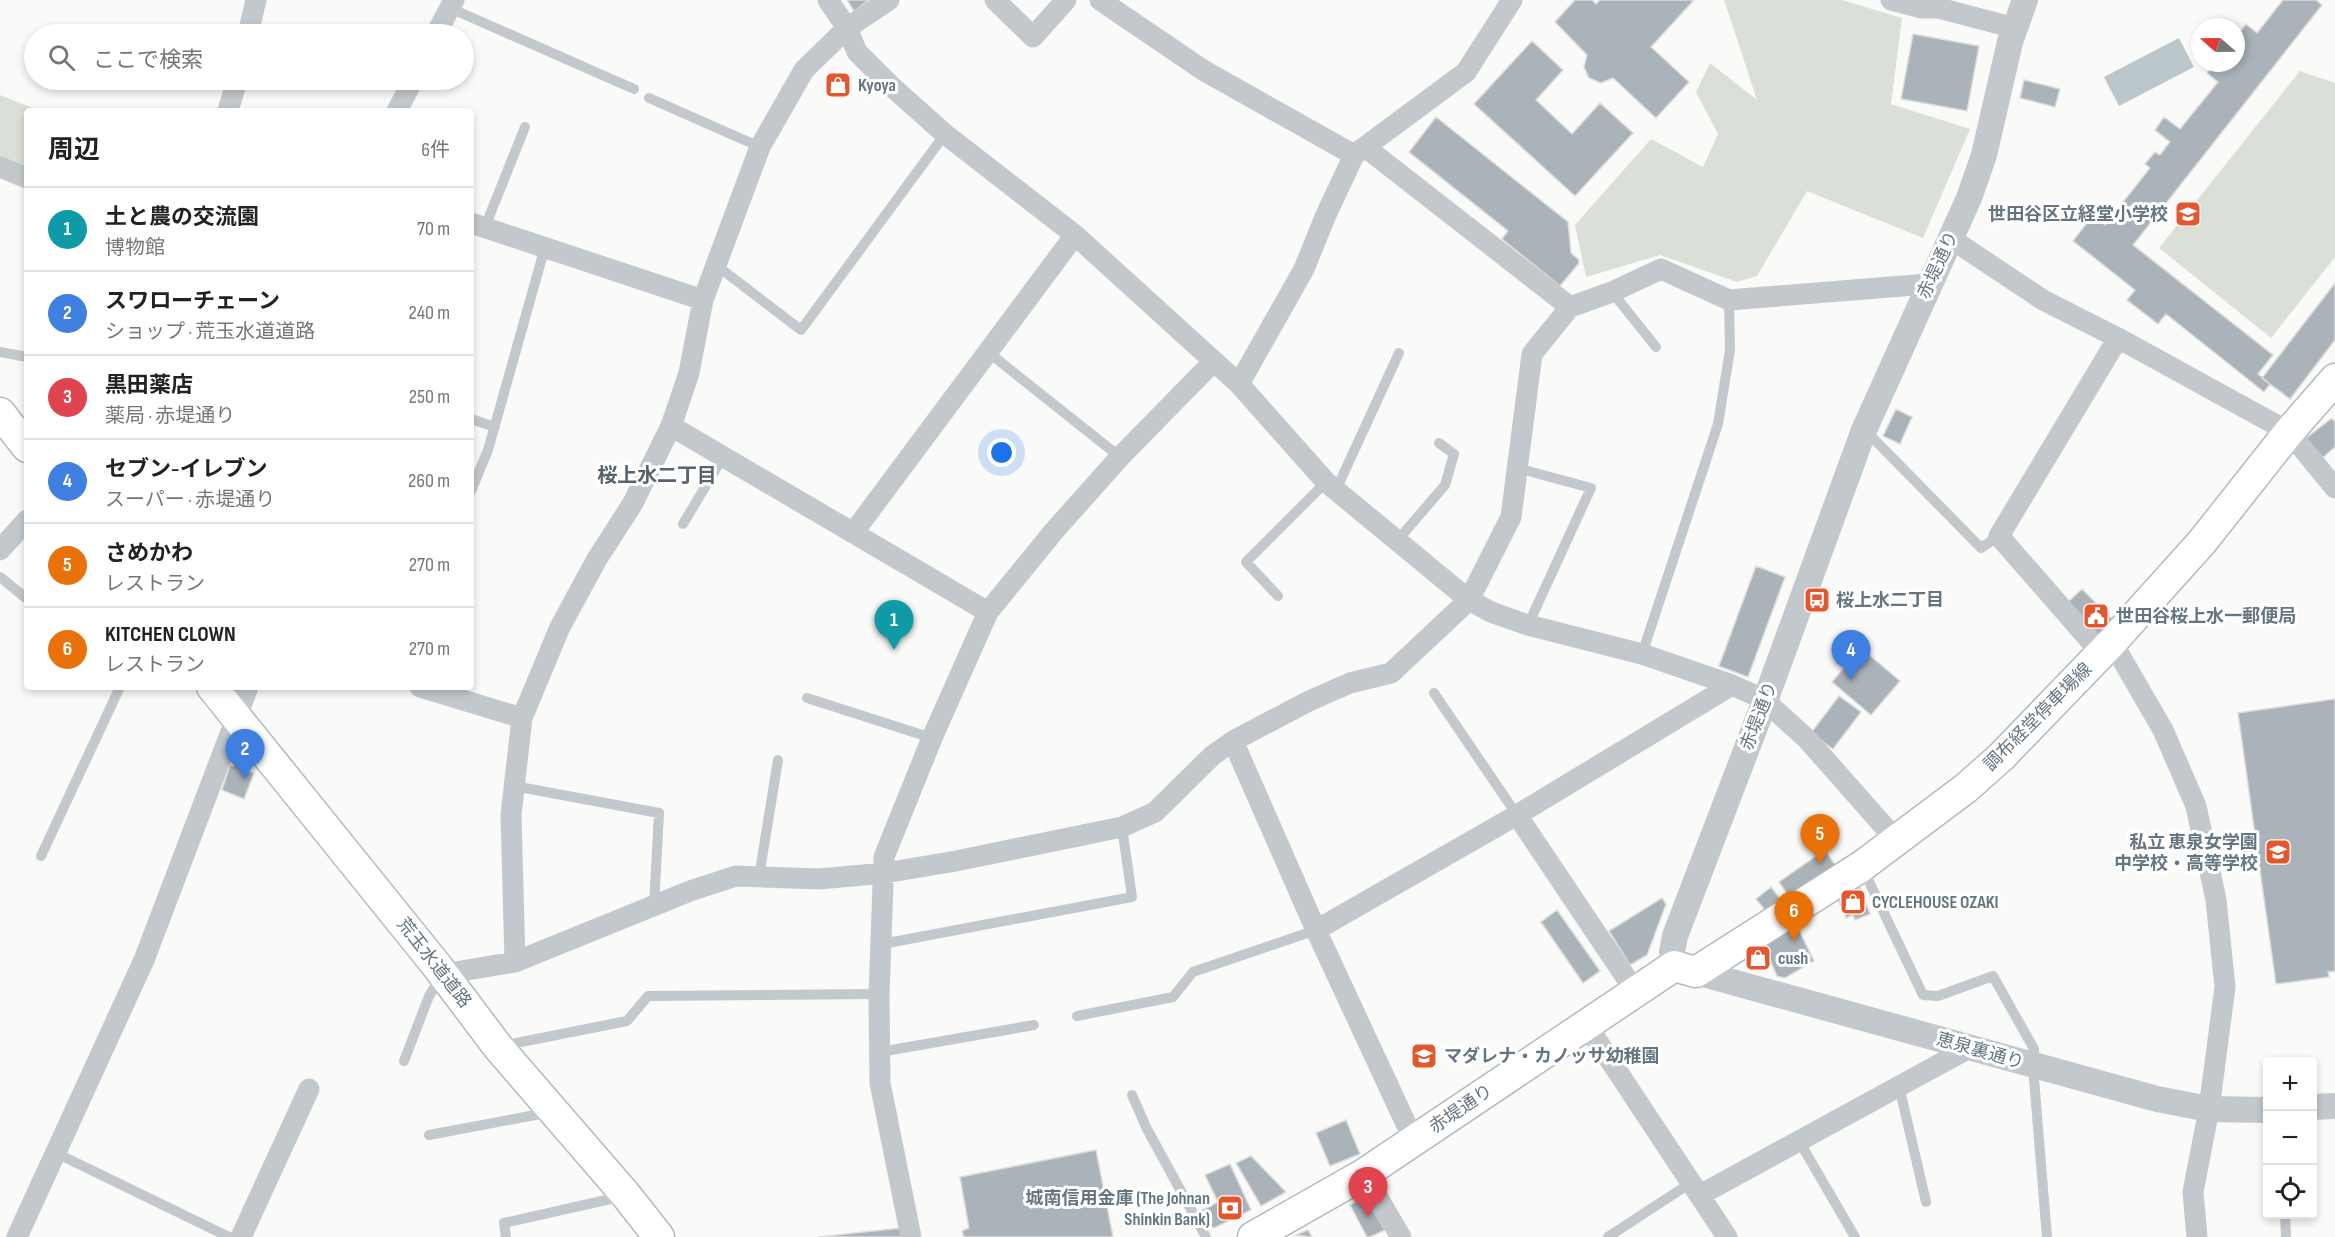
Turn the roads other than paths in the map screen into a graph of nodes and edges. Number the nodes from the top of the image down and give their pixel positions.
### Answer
1 (256, 0) edge
2 (828, 0) edge
3 (889, 0) edge
4 (994, 0) edge
5 (1066, 0) edge
6 (1100, 0) edge
7 (1512, 0) edge
8 (1891, 0) edge
9 (2025, 0) edge
10 (452, 4) edge
11 (1940, 4) edge
12 (250, 24) edge
13 (441, 24) edge
14 (847, 28) junction
15 (2015, 28) junction
16 (634, 89) dead end
17 (234, 90) edge
18 (408, 90) edge
19 (649, 98) dead end
20 (229, 108) edge
21 (399, 108) edge
22 (525, 127) dead end
23 (945, 134) junction
24 (760, 147) junction
25 (1359, 151) junction
26 (0, 167) edge
27 (24, 177) edge
28 (478, 225) edge
29 (1075, 235) junction
30 (1950, 238) junction
31 (545, 247) junction
32 (716, 265) junction
33 (1928, 284) junction
34 (1612, 292) junction
35 (703, 300) junction
36 (1729, 300) junction
37 (1570, 308) junction
38 (2118, 338) junction
39 (1656, 347) dead end
40 (0, 352) edge
41 (988, 352) junction
42 (1399, 353) dead end
43 (24, 356) edge
44 (1214, 361) junction
45 (2335, 379) edge
46 (1239, 384) junction
47 (0, 413) edge
48 (474, 420) edge
49 (671, 426) junction
50 (495, 428) junction
51 (1864, 430) junction
52 (2289, 432) junction
53 (24, 443) edge
54 (1439, 443) dead end
55 (723, 457) junction
56 (1120, 457) junction
57 (1517, 468) junction
58 (474, 484) edge
59 (1331, 486) junction
60 (2335, 488) edge
61 (24, 523) edge
62 (683, 524) dead end
63 (853, 533) junction
64 (1999, 536) junction
65 (1397, 541) junction
66 (0, 550) edge
67 (0, 577) edge
68 (1278, 596) dead end
69 (24, 597) edge
70 (1469, 600) junction
71 (988, 612) junction
72 (1528, 625) junction
73 (2107, 647) junction
74 (1642, 654) junction
75 (1732, 685) junction
76 (119, 690) edge
77 (214, 690) edge
78 (247, 690) edge
79 (430, 690) edge
80 (1434, 693) dead end
81 (807, 698) dead end
82 (1765, 701) junction
83 (236, 717) junction
84 (522, 718) junction
85 (932, 738) junction
86 (1233, 741) junction
87 (778, 760) dead end
88 (514, 786) junction
89 (1517, 815) junction
90 (1122, 827) junction
91 (1897, 841) junction
92 (41, 856) dead end
93 (1862, 866) junction
94 (885, 873) junction
95 (759, 877) junction
96 (654, 906) junction
97 (1316, 930) junction
98 (882, 944) junction
99 (515, 962) junction
100 (1685, 969) junction
101 (443, 974) junction
102 (1635, 991) junction
103 (879, 994) junction
104 (1077, 1016) dead end
105 (1586, 1024) junction
106 (1034, 1025) dead end
107 (498, 1047) junction
108 (1969, 1048) junction
109 (880, 1052) junction
110 (404, 1061) dead end
111 (2033, 1067) junction
112 (1899, 1086) junction
113 (309, 1089) dead end
114 (1132, 1095) dead end
115 (2335, 1106) edge
116 (2317, 1107) edge
117 (2209, 1109) junction
118 (2263, 1110) edge
119 (554, 1111) junction
120 (429, 1135) dead end
121 (1413, 1141) junction
122 (1799, 1141) junction
123 (56, 1152) junction
124 (1364, 1174) junction
125 (1696, 1189) junction
126 (626, 1195) junction
127 (1926, 1202) dead end
128 (2285, 1219) edge
129 (17, 1237) edge
130 (229, 1237) edge
131 (241, 1237) edge
132 (506, 1237) edge
133 (659, 1237) edge
134 (911, 1237) edge
135 (1206, 1237) edge
136 (1253, 1237) edge
137 (1401, 1237) edge
138 (1608, 1237) edge
139 (1727, 1237) edge
140 (1855, 1237) edge
141 (2047, 1237) edge
142 (2197, 1237) edge
143 (2286, 1237) edge

1 - 12 street
2 - 14 street
3 - 14 street
4 - 5 street
6 - 25 street
7 - 25 street
8 - 11 street
9 - 15 street, 赤堤通り
10 - 13 street
10 - 16 lane
11 - 15 street
14 - 23 street
14 - 24 street
15 - 30 street, 赤堤通り
17 - 20 street
18 - 21 street
19 - 24 lane
22 - 28 lane
23 - 29 street
23 - 32 lane
24 - 32 street
25 - 37 street
25 - 46 street
26 - 27 street
28 - 31 street
29 - 41 street
29 - 44 street
30 - 33 street, 赤堤通り
30 - 38 street
31 - 35 street
31 - 50 lane
32 - 35 street
33 - 36 street
33 - 51 street, 赤堤通り
34 - 36 street
34 - 37 street
34 - 39 lane
35 - 49 street
36 - 74 lane
37 - 57 street
38 - 52 street
38 - 64 street
40 - 43 lane
41 - 56 lane
41 - 63 street
42 - 59 lane
44 - 46 street
44 - 56 street
45 - 52 main road, 調布経堂停車場線
46 - 59 street
47 - 53 main road
48 - 50 lane
49 - 55 street
49 - 84 street
50 - 58 lane
51 - 64 lane
51 - 82 street, 赤堤通り
52 - 60 street
52 - 73 main road, 調布経堂停車場線
54 - 65 lane
55 - 62 lane
55 - 63 street
56 - 71 street
57 - 70 street
57 - 72 lane
59 - 65 street
59 - 68 lane
61 - 66 street
63 - 71 street
64 - 73 street
65 - 70 street
67 - 69 lane
70 - 72 street
70 - 86 street
71 - 85 street
72 - 74 street
73 - 91 main road, 調布経堂停車場線
73 - 117 street
74 - 75 street
75 - 82 street
75 - 89 street
76 - 92 lane
77 - 83 main road, 荒玉水道道路
78 - 83 street
79 - 84 street
80 - 89 lane
81 - 85 lane
82 - 91 street
82 - 100 street, 赤堤通り
83 - 101 main road, 荒玉水道道路
83 - 123 street
84 - 88 street
85 - 94 street
86 - 90 street
86 - 97 street
87 - 95 lane
88 - 96 lane
88 - 99 street
89 - 97 street
89 - 102 street
90 - 94 street
90 - 98 lane
91 - 93 main road, 調布経堂停車場線
93 - 100 main road, 調布経堂停車場線
93 - 111 lane
94 - 95 street
94 - 98 street
95 - 96 street
96 - 99 street
97 - 104 lane
97 - 121 street
98 - 103 street
99 - 101 street
100 - 102 main road, 赤堤通り
100 - 108 street, 恵泉裏通り
101 - 107 main road, 荒玉水道道路
101 - 110 lane
102 - 105 main road, 赤堤通り
103 - 107 lane
103 - 109 street
105 - 121 main road, 赤堤通り
105 - 125 street
106 - 109 lane
107 - 119 main road, 荒玉水道道路
108 - 111 street, 恵泉裏通り
108 - 112 street
109 - 134 street
111 - 117 street, 恵泉裏通り
111 - 141 lane
112 - 122 street
112 - 127 lane
113 - 131 street
114 - 135 lane
115 - 116 street
117 - 118 street, 恵泉裏通り
117 - 142 street
119 - 120 lane
119 - 126 main road, 荒玉水道道路
121 - 124 main road, 赤堤通り
122 - 125 street
122 - 140 lane
123 - 129 street
123 - 130 lane
124 - 136 main road, 赤堤通り
124 - 137 street
125 - 138 lane
125 - 139 street
126 - 132 lane
126 - 133 main road, 荒玉水道道路
128 - 143 lane

